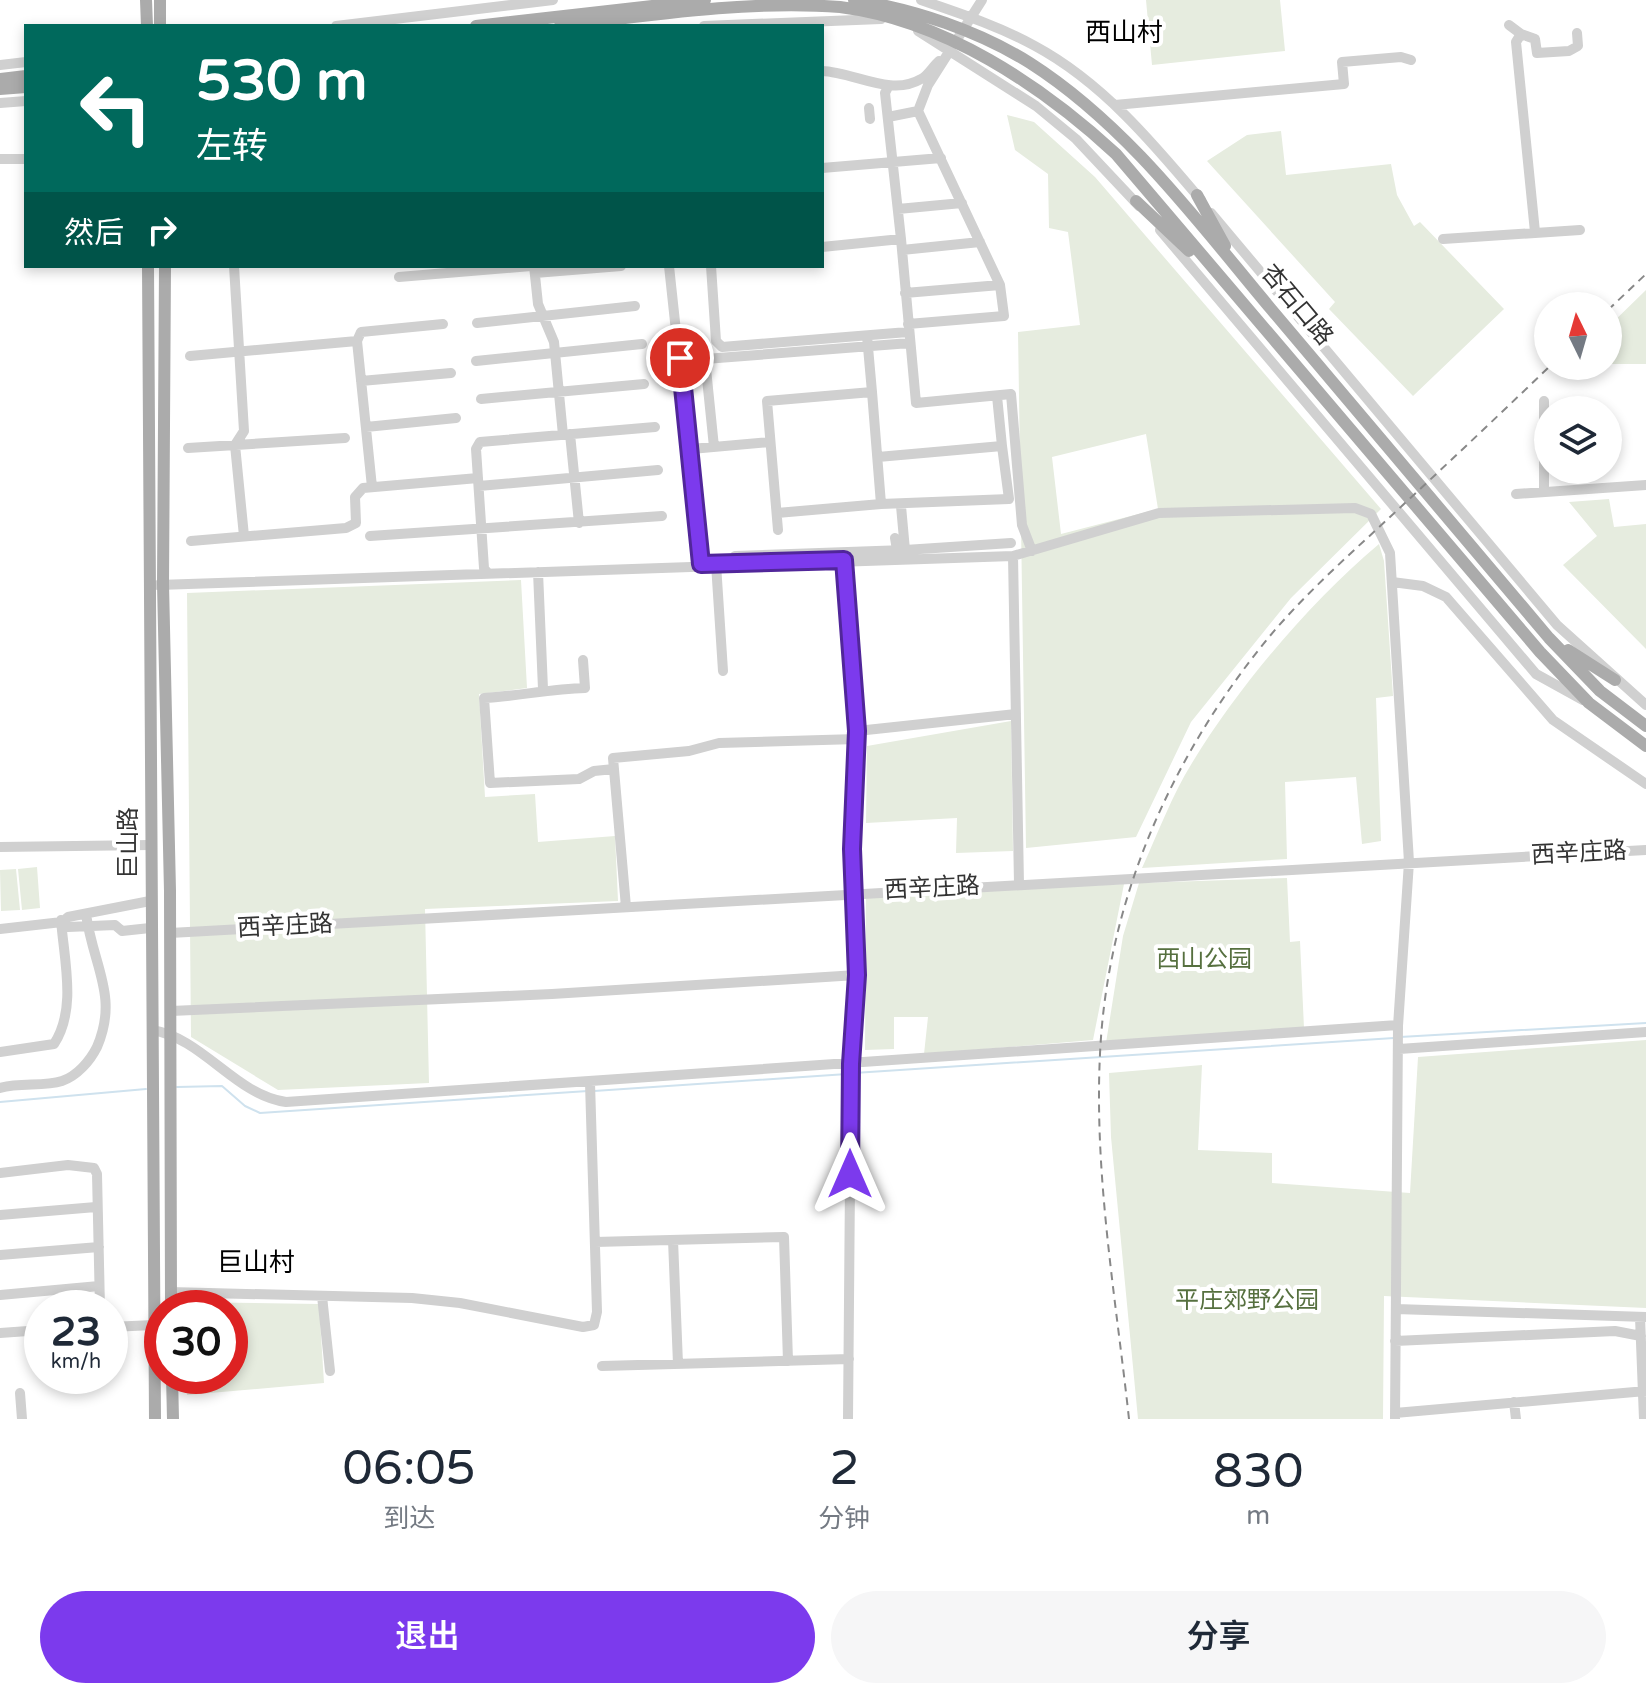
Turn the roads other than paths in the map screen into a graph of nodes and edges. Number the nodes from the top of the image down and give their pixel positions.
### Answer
1 (146, 0) edge
2 (160, 0) edge
3 (553, 0) edge
4 (705, 0) edge
5 (854, 0) edge
6 (921, 0) edge
7 (982, 0) edge
8 (779, 4) junction
9 (654, 12) edge
10 (450, 13) junction
11 (970, 16) junction
12 (902, 20) junction
13 (779, 23) edge
14 (147, 24) edge
15 (160, 24) edge
16 (354, 24) edge
17 (450, 24) edge
18 (501, 24) edge
19 (573, 24) edge
20 (754, 24) edge
21 (1509, 25) dead end
22 (963, 30) junction
23 (1577, 33) dead end
24 (1521, 34) junction
25 (950, 51) junction
26 (1411, 60) dead end
27 (24, 62) edge
28 (0, 65) edge
29 (824, 71) edge
30 (24, 76) edge
31 (0, 79) edge
32 (24, 87) edge
33 (888, 87) junction
34 (0, 89) edge
35 (24, 101) edge
36 (0, 103) edge
37 (1115, 105) junction
38 (918, 111) junction
39 (888, 117) junction
40 (941, 158) junction
41 (0, 159) edge
42 (24, 159) edge
43 (893, 162) junction
44 (824, 168) edge
45 (1197, 195) junction
46 (1136, 201) junction
47 (962, 203) junction
48 (898, 209) junction
49 (1580, 230) dead end
50 (1535, 232) junction
51 (1443, 239) dead end
52 (980, 242) junction
53 (902, 245) junction
54 (824, 247) edge
55 (1236, 267) junction
56 (148, 268) edge
57 (165, 268) edge
58 (234, 268) edge
59 (533, 268) edge
60 (669, 268) edge
61 (711, 268) edge
62 (399, 277) dead end
63 (1000, 285) junction
64 (1229, 289) junction
65 (905, 293) junction
66 (635, 306) dead end
67 (543, 317) junction
68 (477, 323) dead end
69 (443, 324) dead end
70 (909, 333) junction
71 (357, 341) junction
72 (867, 341) junction
73 (642, 344) dead end
74 (237, 352) junction
75 (555, 352) junction
76 (190, 356) dead end
77 (476, 361) dead end
78 (451, 373) dead end
79 (361, 381) junction
80 (644, 384) dead end
81 (559, 392) junction
82 (872, 392) junction
83 (997, 396) junction
84 (481, 399) dead end
85 (456, 418) dead end
86 (366, 427) junction
87 (655, 427) dead end
88 (567, 435) junction
89 (345, 438) dead end
90 (770, 442) junction
91 (235, 445) junction
92 (1002, 446) junction
93 (714, 447) junction
94 (188, 448) dead end
95 (691, 449) junction
96 (878, 457) junction
97 (658, 470) dead end
98 (479, 482) junction
99 (1544, 484) edge
100 (1646, 485) edge
101 (372, 487) junction
102 (1544, 492) junction
103 (1516, 494) dead end
104 (881, 504) junction
105 (901, 506) junction
106 (777, 513) junction
107 (662, 516) dead end
108 (579, 523) junction
109 (483, 529) junction
110 (778, 530) dead end
111 (244, 536) junction
112 (370, 536) dead end
113 (895, 538) dead end
114 (191, 541) dead end
115 (1011, 543) dead end
116 (901, 550) junction
117 (1032, 551) junction
118 (735, 556) dead end
119 (1013, 556) junction
120 (844, 560) junction
121 (701, 564) junction
122 (716, 564) junction
123 (538, 572) junction
124 (488, 574) junction
125 (1392, 582) junction
126 (163, 584) junction
127 (148, 586) junction
128 (1549, 638) junction
129 (583, 660) dead end
130 (723, 671) dead end
131 (1615, 680) junction
132 (543, 689) junction
133 (1589, 703) junction
134 (1646, 705) edge
135 (1016, 714) junction
136 (1646, 726) edge
137 (857, 735) junction
138 (1646, 746) edge
139 (614, 769) junction
140 (1646, 784) edge
141 (150, 845) junction
142 (0, 847) edge
143 (1646, 850) edge
144 (1409, 862) junction
145 (1019, 884) junction
146 (854, 893) junction
147 (150, 901) junction
148 (112, 907) junction
149 (626, 907) junction
150 (61, 920) junction
151 (87, 920) junction
152 (115, 925) junction
153 (150, 928) junction
154 (0, 929) edge
155 (170, 933) junction
156 (857, 975) junction
157 (171, 1011) junction
158 (1398, 1026) junction
159 (152, 1030) junction
160 (1646, 1032) edge
161 (171, 1033) junction
162 (1399, 1049) junction
163 (0, 1052) edge
164 (851, 1064) junction
165 (590, 1083) junction
166 (0, 1088) edge
167 (0, 1173) edge
168 (96, 1207) junction
169 (0, 1215) edge
170 (673, 1240) junction
171 (595, 1242) junction
172 (99, 1247) junction
173 (0, 1255) edge
174 (99, 1286) junction
175 (99, 1290) edge
176 (154, 1290) edge
177 (170, 1290) edge
178 (248, 1294) edge
179 (0, 1295) edge
180 (322, 1296) junction
181 (1396, 1309) junction
182 (1643, 1317) edge
183 (24, 1331) edge
184 (0, 1333) edge
185 (1641, 1336) junction
186 (1395, 1341) junction
187 (849, 1359) junction
188 (788, 1361) junction
189 (678, 1364) junction
190 (602, 1366) dead end
191 (330, 1371) dead end
192 (1644, 1391) edge
193 (20, 1393) dead end
194 (155, 1394) edge
195 (172, 1394) edge
196 (1514, 1402) junction
197 (1395, 1416) edge
198 (22, 1419) edge
199 (155, 1419) edge
200 (173, 1419) edge
201 (848, 1419) edge
202 (1516, 1419) edge
203 (1644, 1419) edge

1 - 14 main road
2 - 15 main road
3 - 10 street
4 - 9 main road, 杏石口路
5 - 22 main road, 杏石口路
6 - 11 street, 杏石口路
7 - 11 street
8 - 9 main road, 杏石口路
8 - 12 main road, 杏石口路
8 - 13 street
9 - 18 main road, 杏石口路
9 - 19 main road, 杏石口路
10 - 16 street
10 - 17 street
11 - 22 street
11 - 37 street, 杏石口路
12 - 13 street, 杏石口路
12 - 25 main road, 杏石口路
13 - 20 street, 杏石口路
21 - 24 street
22 - 25 street
22 - 55 main road, 杏石口路
23 - 24 street
24 - 50 street
25 - 33 street
25 - 38 street
25 - 46 street
25 - 64 main road, 杏石口路
26 - 37 street
27 - 28 street
29 - 33 street
30 - 31 main road
32 - 34 main road
33 - 39 street
35 - 36 street
37 - 45 street, 杏石口路
38 - 39 street
38 - 40 street
39 - 43 street
40 - 43 street
40 - 47 street
41 - 42 street
43 - 44 street
43 - 48 street
45 - 55 main road
45 - 131 street, 杏石口路
46 - 64 main road
46 - 133 street
47 - 48 street
47 - 52 street
48 - 53 street
49 - 50 street
50 - 51 street
52 - 53 street
52 - 63 street
53 - 54 street
53 - 65 street
55 - 128 main road, 杏石口路
56 - 127 main road, 巨山路
57 - 126 main road, 巨山路
58 - 74 street
59 - 62 street
59 - 67 street
60 - 95 street
61 - 72 street
63 - 65 street
63 - 70 street
64 - 133 main road, 杏石口路
65 - 70 street
66 - 67 street
67 - 68 street
67 - 75 street
69 - 71 street
70 - 72 street
70 - 83 street
71 - 74 street
71 - 79 street
72 - 82 street
72 - 93 street
73 - 75 street
74 - 76 street
74 - 91 street
75 - 77 street
75 - 81 street
78 - 79 street
79 - 86 street
80 - 81 street
81 - 84 street
81 - 88 street
82 - 90 street
82 - 96 street
83 - 92 street
83 - 117 street
85 - 86 street
86 - 101 street
87 - 88 street
88 - 98 street
88 - 108 street
89 - 91 street
90 - 93 street
90 - 106 street
91 - 94 street
91 - 111 street
92 - 96 street
92 - 105 street
93 - 95 street
95 - 121 street
96 - 104 street
97 - 98 street
98 - 101 street
98 - 109 street
99 - 102 street
100 - 102 street
101 - 111 street
102 - 103 street
104 - 105 street
104 - 106 street
105 - 116 street
106 - 110 street
107 - 108 street
108 - 109 street
109 - 112 street
109 - 124 street
111 - 114 street
113 - 116 street
115 - 116 street
116 - 118 street
117 - 119 street
117 - 125 street
119 - 120 street
119 - 135 street
120 - 122 street
120 - 137 street
121 - 122 street
121 - 123 street
122 - 130 street
123 - 124 street
123 - 132 street
124 - 126 street
125 - 140 street
125 - 144 street
126 - 127 street
126 - 155 main road, 巨山路
127 - 141 main road, 巨山路
128 - 131 main road
128 - 136 main road, 杏石口路
129 - 132 street
131 - 134 street, 杏石口路
132 - 139 street
133 - 138 main road, 杏石口路
135 - 137 street
135 - 145 street
137 - 139 street
137 - 146 street
139 - 149 street
141 - 142 street
141 - 147 main road, 巨山路
143 - 144 street, 西辛庄路
144 - 145 street, 西辛庄路
144 - 158 street
145 - 146 street, 西辛庄路
146 - 149 street, 西辛庄路
146 - 156 street
147 - 148 street
147 - 153 main road, 巨山路
148 - 151 street
148 - 152 street
149 - 155 street, 西辛庄路
150 - 151 street
150 - 154 street
150 - 163 street
151 - 152 street
151 - 166 street
152 - 153 street
153 - 159 main road, 巨山路
155 - 157 main road, 巨山路
156 - 157 street
156 - 164 street
157 - 161 main road, 巨山路
158 - 162 street
158 - 164 street
159 - 161 street
159 - 176 main road, 巨山路
160 - 162 street
161 - 165 street
161 - 177 main road, 巨山路
162 - 181 street
164 - 165 street
164 - 187 street
165 - 171 street
167 - 168 street
168 - 169 street
168 - 172 street
170 - 171 street
170 - 188 street
170 - 189 street
171 - 180 street
172 - 173 street
172 - 174 street
174 - 175 street
174 - 179 street
178 - 180 street
180 - 191 street
181 - 182 street
181 - 186 street
182 - 185 street
183 - 184 street
185 - 186 street
185 - 192 street
186 - 197 street
187 - 188 street
187 - 201 street
188 - 189 street
189 - 190 street
192 - 196 street
192 - 203 street
193 - 198 street
194 - 199 main road, 巨山路
195 - 200 main road
196 - 197 street
196 - 202 street

